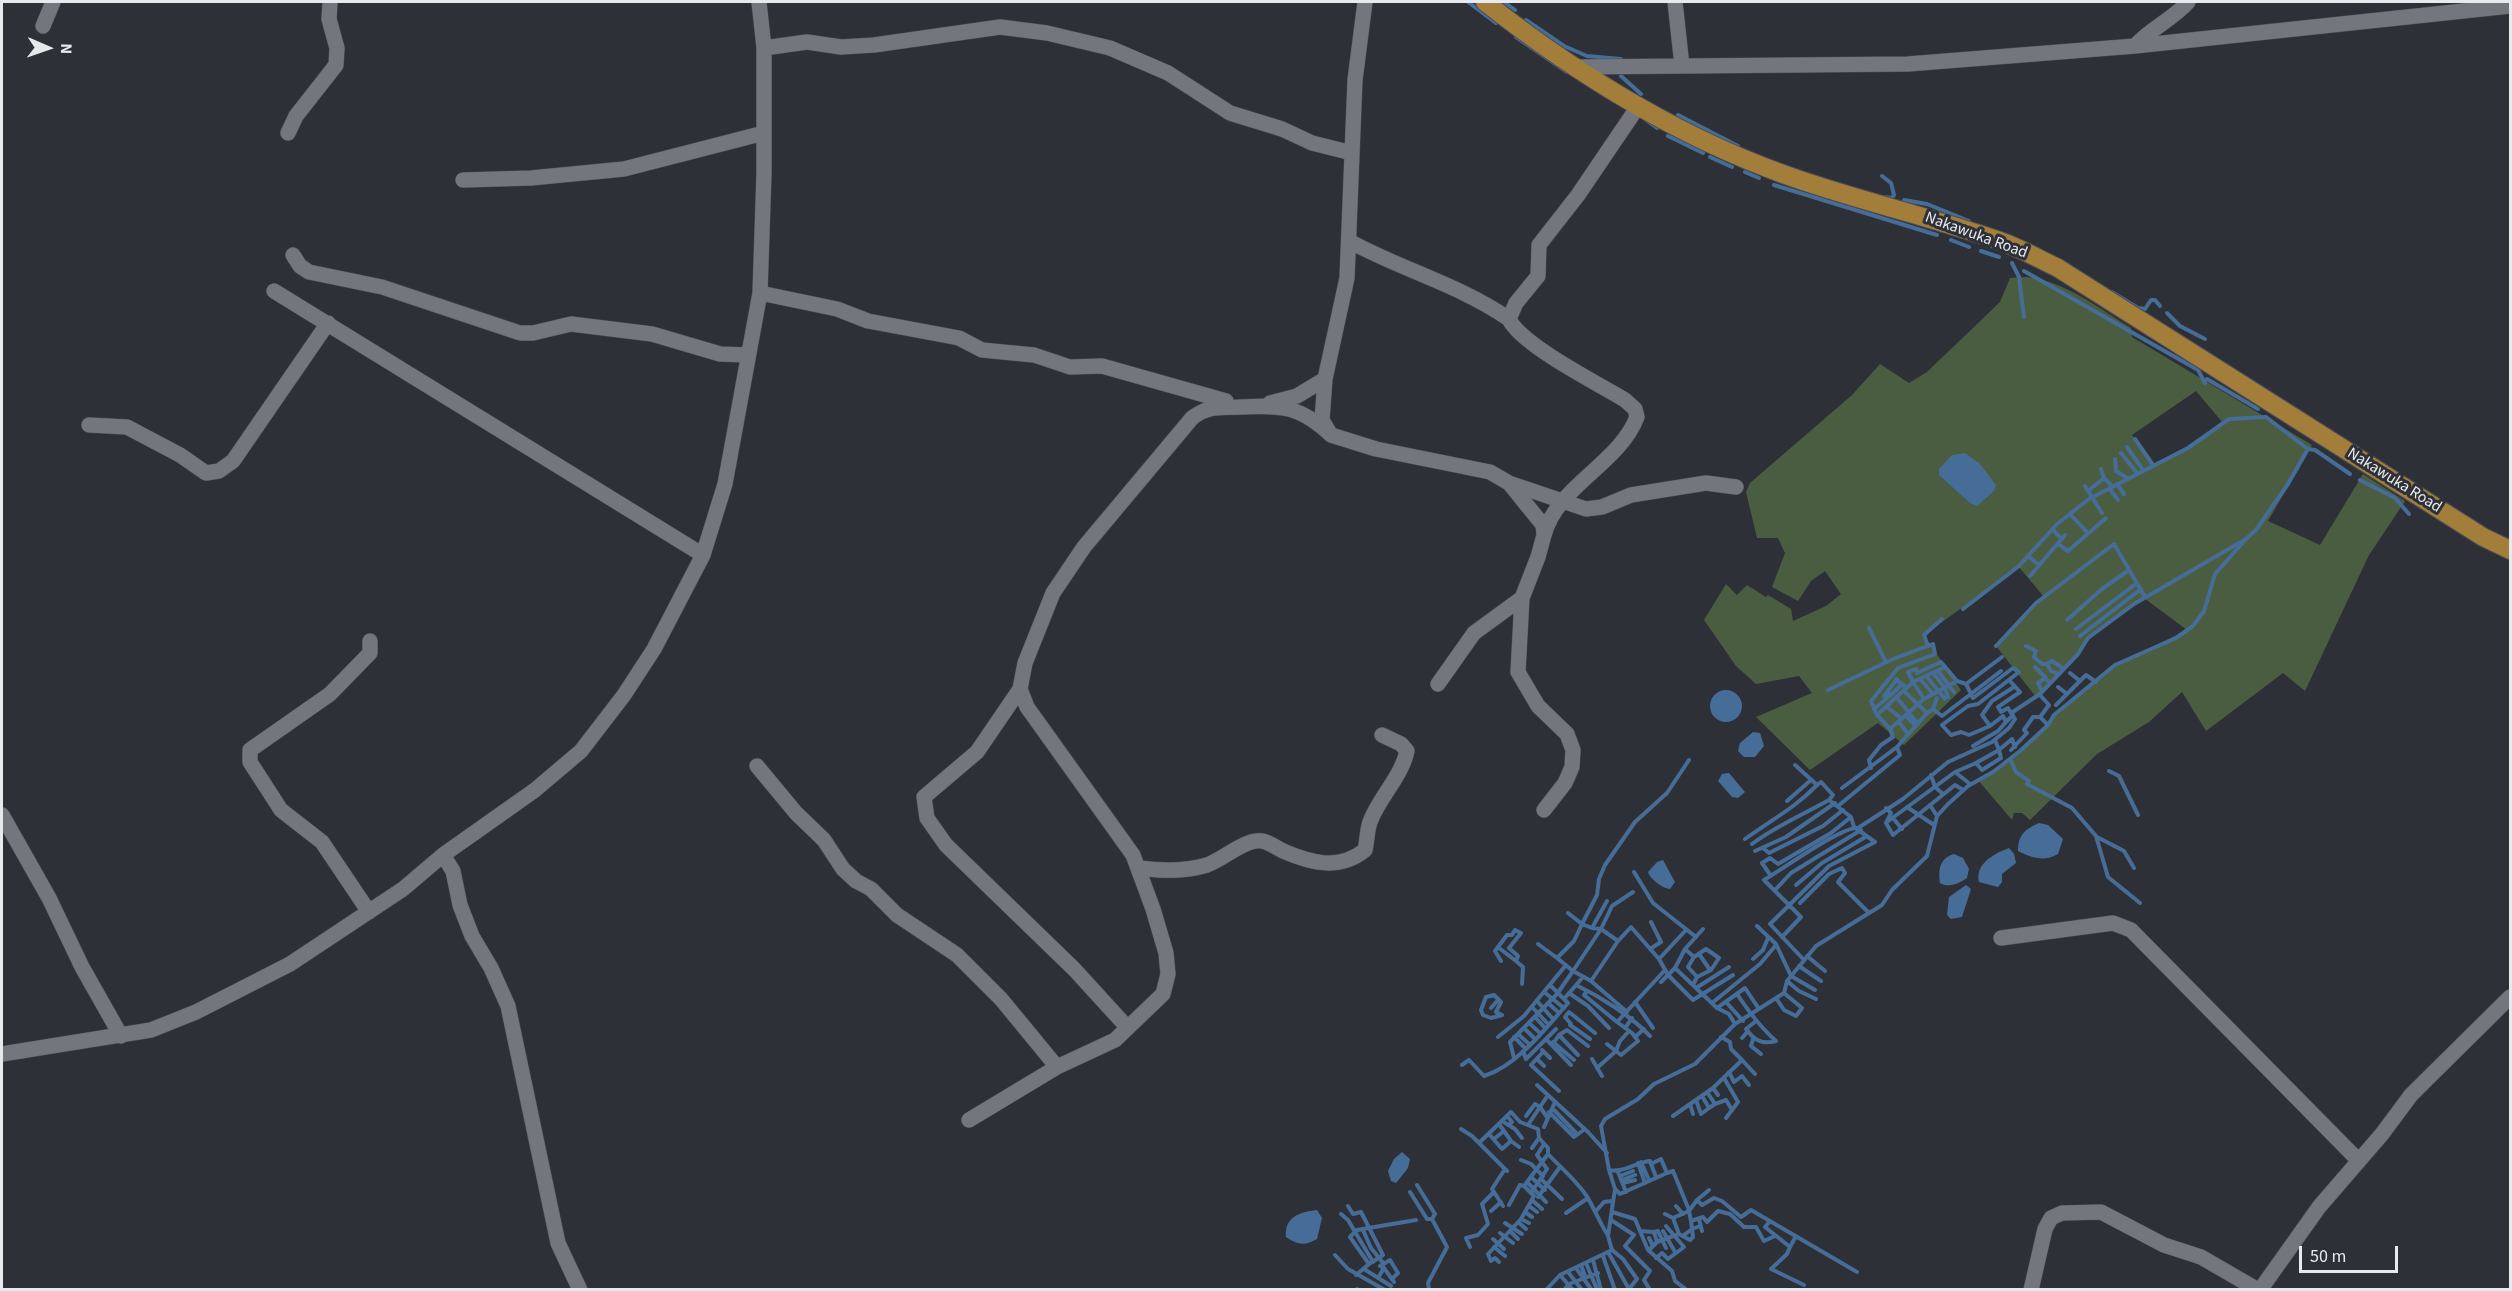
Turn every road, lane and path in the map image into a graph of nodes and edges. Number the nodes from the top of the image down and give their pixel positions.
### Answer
1 (53, 2) edge
2 (330, 2) edge
3 (759, 2) edge
4 (1365, 2) edge
5 (1485, 2) edge
6 (1675, 2) edge
7 (2188, 2) edge
8 (2511, 6) edge
9 (43, 26) dead end
10 (2135, 46) junction
11 (764, 48) junction
12 (1682, 66) junction
13 (1573, 67) junction
14 (1639, 105) junction
15 (288, 133) dead end
16 (764, 133) junction
17 (1352, 153) junction
18 (463, 180) dead end
19 (1349, 242) junction
20 (293, 255) dead end
21 (274, 291) dead end
22 (760, 293) junction
23 (1509, 319) junction
24 (328, 323) junction
25 (748, 355) junction
26 (1325, 379) junction
27 (1263, 405) junction
28 (89, 425) dead end
29 (1331, 435) junction
30 (1509, 483) junction
31 (1736, 487) dead end
32 (1564, 502) junction
33 (1544, 535) junction
34 (2511, 550) edge
35 (703, 555) junction
36 (1522, 598) junction
37 (370, 641) dead end
38 (1438, 684) dead end
39 (1020, 689) junction
40 (1382, 735) dead end
41 (757, 766) dead end
42 (1544, 810) dead end
43 (2, 815) edge
44 (443, 855) junction
45 (1138, 868) junction
46 (1165, 872) junction
47 (1150, 898) junction
48 (369, 912) junction
49 (2001, 938) dead end
50 (2511, 997) edge
51 (1127, 1027) junction
52 (121, 1036) junction
53 (2, 1054) edge
54 (1057, 1067) junction
55 (969, 1120) dead end
56 (2359, 1161) junction
57 (580, 1290) edge
58 (2031, 1290) edge
59 (2259, 1290) edge

1 - 9 street
2 - 15 street
3 - 11 street
4 - 17 street
5 - 13 main road, Nakawuka Road
6 - 12 street
7 - 10 street
8 - 10 street
10 - 12 street
11 - 16 street
11 - 17 street
12 - 13 street
13 - 14 main road, Nakawuka Road
14 - 23 street
14 - 34 main road, Nakawuka Road
16 - 18 street
16 - 22 street
17 - 19 street
19 - 23 street
19 - 26 street
20 - 25 street
21 - 24 street
22 - 25 street
22 - 27 street
23 - 32 street
24 - 28 street
24 - 35 street
25 - 35 street
26 - 27 street
26 - 29 street
27 - 29 street
27 - 39 street
29 - 30 street
30 - 32 street
30 - 33 street
31 - 32 street
32 - 33 street
33 - 36 street
35 - 44 street
36 - 38 street
36 - 42 street
37 - 48 street
39 - 45 street
39 - 51 street
40 - 46 street
41 - 54 street
43 - 52 street
44 - 48 street
44 - 57 street
45 - 46 street
45 - 47 street
46 - 47 street
47 - 51 street
48 - 52 street
49 - 56 street
50 - 56 street
51 - 54 street
52 - 53 street
54 - 55 street
56 - 59 street
58 - 59 street

